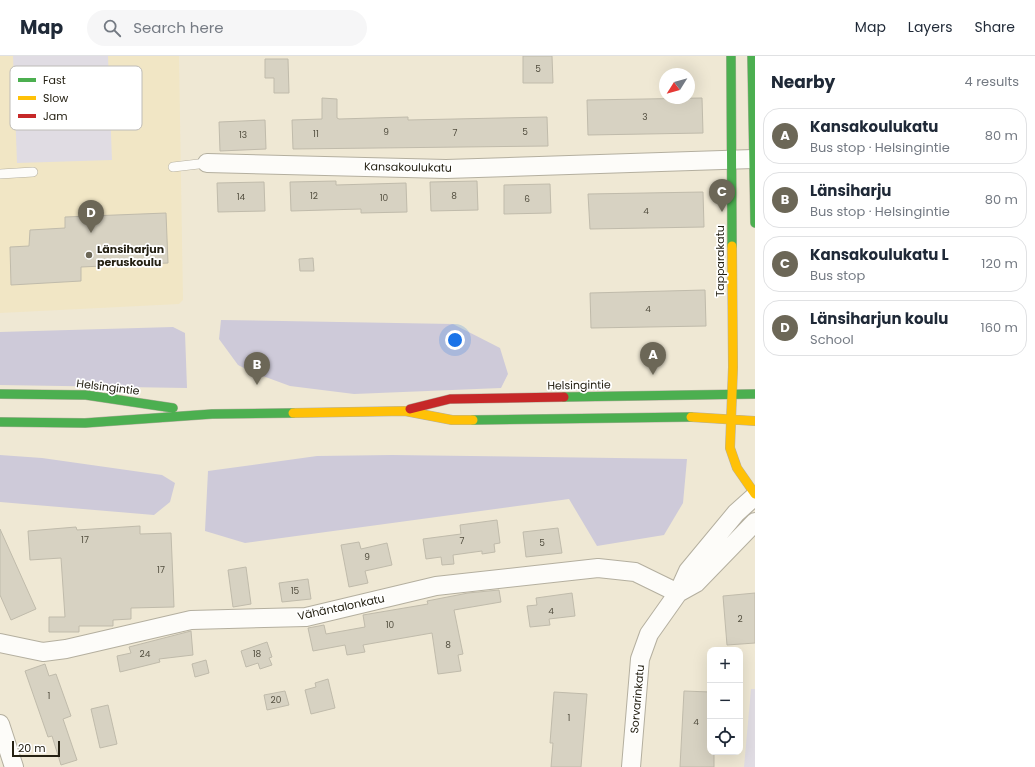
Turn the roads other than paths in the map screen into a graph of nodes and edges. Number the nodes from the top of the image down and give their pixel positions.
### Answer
1 (731, 56) edge
2 (752, 56) edge
3 (753, 159) junction
4 (732, 161) junction
5 (207, 163) joint
6 (172, 167) dead end
7 (33, 172) dead end
8 (0, 174) edge
9 (755, 222) edge
10 (0, 394) edge
11 (732, 394) junction
12 (755, 394) edge
13 (405, 411) junction
14 (212, 414) junction
15 (730, 420) junction
16 (755, 421) edge
17 (0, 422) edge
18 (755, 495) edge
19 (755, 522) edge
20 (678, 593) junction
21 (0, 643) edge
22 (0, 724) edge
23 (14, 767) edge
24 (631, 767) edge

1 - 4 main road, Tapparakatu
2 - 3 main road
3 - 4 street, Kansakoulukatu
3 - 9 main road
4 - 5 street, Kansakoulukatu
4 - 11 main road, Tapparakatu
5 - 6 lane
7 - 8 lane
10 - 14 main road, Helsingintie
11 - 12 main road, Helsingintie
11 - 13 main road, Helsingintie
11 - 15 main road, Tapparakatu
13 - 14 main road, Helsingintie
13 - 15 main road, Helsingintie
14 - 17 main road, Helsingintie
15 - 16 main road, Helsingintie
15 - 18 main road, Tapparakatu
18 - 20 street, Sorvarinkatu
19 - 20 street, Sorvarinkatu
20 - 21 street, Vähäntalonkatu
20 - 24 street, Sorvarinkatu
22 - 23 street

